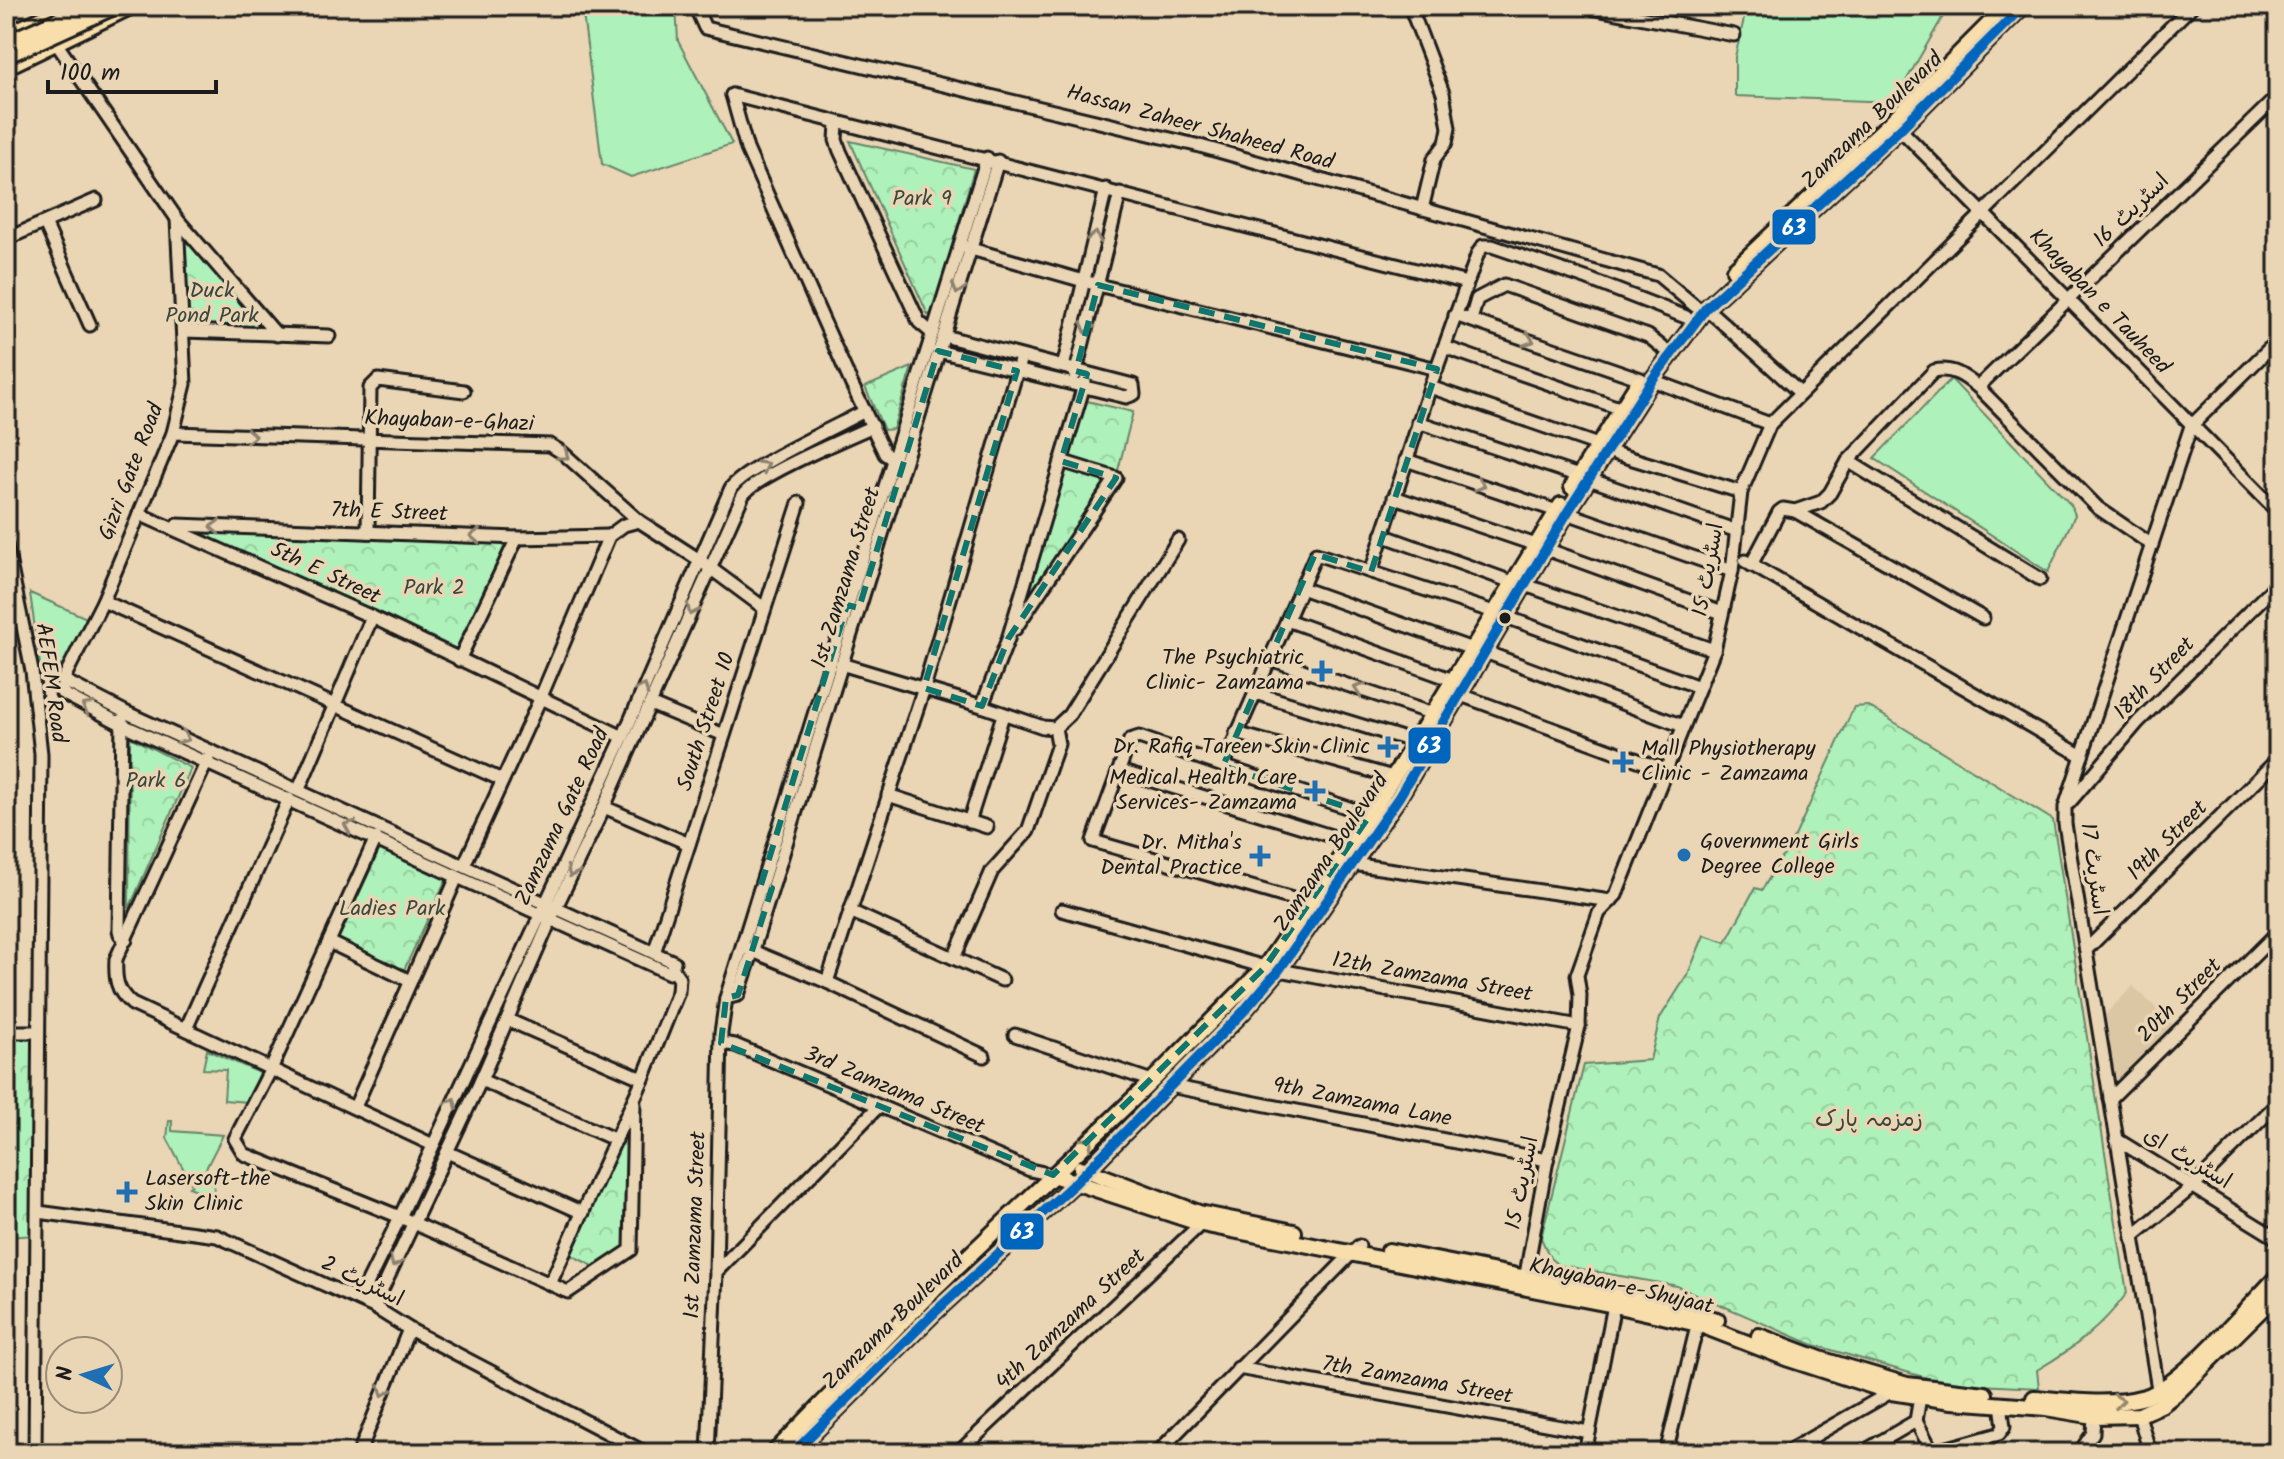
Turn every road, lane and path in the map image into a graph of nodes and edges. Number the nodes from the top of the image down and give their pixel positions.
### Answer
1 (71, 6) edge
2 (90, 6) edge
3 (116, 6) edge
4 (132, 6) edge
5 (695, 6) edge
6 (1410, 6) edge
7 (1580, 6) edge
8 (2007, 6) edge
9 (2023, 6) edge
10 (2192, 6) edge
11 (44, 18) junction
12 (6, 35) edge
13 (1734, 35) dead end
14 (6, 43) edge
15 (55, 45) junction
16 (6, 56) edge
17 (6, 67) edge
18 (2278, 96) edge
19 (837, 124) junction
20 (1896, 125) junction
21 (992, 160) junction
22 (1106, 189) junction
23 (1120, 193) junction
24 (96, 200) dead end
25 (1422, 209) junction
26 (1983, 212) junction
27 (177, 219) junction
28 (45, 223) junction
29 (6, 239) edge
30 (965, 247) junction
31 (1086, 281) junction
32 (1467, 283) junction
33 (1098, 285) junction
34 (2069, 300) junction
35 (1696, 310) junction
36 (1455, 315) junction
37 (1471, 320) junction
38 (90, 325) dead end
39 (184, 331) junction
40 (938, 334) junction
41 (277, 335) junction
42 (329, 336) dead end
43 (2278, 340) edge
44 (1444, 347) junction
45 (1663, 348) junction
46 (938, 351) junction
47 (1021, 357) junction
48 (1063, 367) junction
49 (1437, 369) junction
50 (1017, 371) junction
51 (1081, 372) junction
52 (1647, 380) junction
53 (1078, 386) junction
54 (1430, 387) junction
55 (1978, 387) junction
56 (464, 391) dead end
57 (1800, 393) junction
58 (1622, 409) junction
59 (865, 411) junction
60 (1418, 422) junction
61 (1770, 424) junction
62 (873, 426) junction
63 (2191, 426) junction
64 (173, 433) junction
65 (368, 439) junction
66 (1602, 448) junction
67 (1406, 460) junction
68 (1061, 461) junction
69 (1848, 461) junction
70 (898, 463) junction
71 (1584, 478) junction
72 (1741, 492) junction
73 (1394, 497) junction
74 (799, 503) dead end
75 (1795, 511) junction
76 (1562, 512) junction
77 (2278, 512) edge
78 (139, 514) junction
79 (639, 521) junction
80 (169, 525) junction
81 (1737, 531) junction
82 (368, 532) junction
83 (1382, 535) junction
84 (609, 536) junction
85 (517, 538) junction
86 (1178, 540) dead end
87 (6, 544) edge
88 (2152, 545) junction
89 (1541, 547) junction
90 (1734, 555) junction
91 (698, 559) junction
92 (1751, 565) junction
93 (711, 568) junction
94 (1732, 571) junction
95 (1371, 572) junction
96 (2040, 579) dead end
97 (1519, 583) junction
98 (2278, 583) edge
99 (1301, 588) junction
100 (103, 601) junction
101 (853, 607) junction
102 (764, 608) junction
103 (19, 611) junction
104 (6, 613) edge
105 (1722, 613) junction
106 (1500, 615) junction
107 (372, 617) junction
108 (1983, 618) dead end
109 (1287, 620) junction
110 (1008, 639) junction
111 (1478, 650) junction
112 (1714, 650) junction
113 (1270, 659) junction
114 (459, 660) junction
115 (841, 664) junction
116 (1453, 680) junction
117 (1699, 687) junction
118 (924, 688) junction
119 (1255, 693) junction
120 (1461, 695) junction
121 (540, 699) junction
122 (650, 704) junction
123 (336, 706) junction
124 (982, 706) junction
125 (1433, 714) junction
126 (1003, 715) junction
127 (123, 718) junction
128 (1683, 726) junction
129 (1055, 728) junction
130 (814, 733) junction
131 (1236, 733) junction
132 (724, 735) junction
133 (623, 737) junction
134 (1415, 742) junction
135 (208, 756) junction
136 (2082, 756) junction
137 (2278, 759) edge
138 (1223, 766) junction
139 (1665, 770) junction
140 (1120, 771) junction
141 (1393, 777) junction
142 (502, 780) junction
143 (299, 789) junction
144 (888, 795) junction
145 (289, 799) junction
146 (604, 807) junction
147 (2065, 807) junction
148 (1370, 815) junction
149 (969, 822) junction
150 (987, 827) dead end
151 (585, 831) junction
152 (376, 838) junction
153 (1351, 842) junction
154 (689, 844) junction
155 (422, 853) junction
156 (1352, 864) junction
157 (464, 865) junction
158 (457, 877) junction
159 (1611, 901) junction
160 (551, 904) junction
161 (1310, 904) junction
162 (1062, 910) dead end
163 (850, 911) junction
164 (546, 916) junction
165 (2278, 932) edge
166 (126, 940) junction
167 (329, 942) junction
168 (748, 948) junction
169 (2086, 950) junction
170 (654, 953) junction
171 (954, 958) junction
172 (672, 968) junction
173 (1272, 969) junction
174 (1002, 980) dead end
175 (410, 981) junction
176 (827, 982) junction
177 (508, 1020) junction
178 (1579, 1026) junction
179 (186, 1029) junction
180 (6, 1032) edge
181 (38, 1032) junction
182 (1015, 1035) dead end
183 (480, 1040) junction
184 (721, 1043) junction
185 (495, 1048) junction
186 (984, 1056) dead end
187 (272, 1067) junction
188 (643, 1079) junction
189 (481, 1080) junction
190 (1152, 1081) junction
191 (1170, 1086) junction
192 (634, 1098) junction
193 (2110, 1099) junction
194 (2278, 1103) edge
195 (355, 1107) junction
196 (878, 1107) junction
197 (2116, 1139) junction
198 (616, 1140) junction
199 (433, 1145) junction
200 (447, 1152) junction
201 (1547, 1160) junction
202 (1066, 1163) junction
203 (1087, 1170) junction
204 (1053, 1175) junction
205 (417, 1180) junction
206 (1075, 1183) junction
207 (2195, 1185) junction
208 (431, 1186) junction
209 (38, 1212) junction
210 (583, 1213) junction
211 (400, 1217) junction
212 (1206, 1219) junction
213 (414, 1224) junction
214 (2132, 1237) junction
215 (2278, 1239) edge
216 (1355, 1249) junction
217 (716, 1272) junction
218 (2278, 1276) edge
219 (1524, 1283) junction
220 (550, 1284) junction
221 (2278, 1293) edge
222 (359, 1300) junction
223 (1614, 1305) junction
224 (374, 1307) junction
225 (1699, 1319) junction
226 (409, 1329) junction
227 (1238, 1368) junction
228 (1891, 1392) junction
229 (1920, 1397) junction
230 (2159, 1398) junction
231 (2001, 1404) junction
232 (2139, 1415) junction
233 (2094, 1416) junction
234 (1916, 1421) junction
235 (1589, 1432) junction
236 (1882, 1448) edge
237 (1790, 1450) dead end
238 (35, 1453) edge
239 (359, 1453) edge
240 (646, 1453) edge
241 (708, 1453) edge
242 (774, 1453) edge
243 (793, 1453) edge
244 (958, 1453) edge
245 (1157, 1453) edge
246 (1585, 1453) edge
247 (1666, 1453) edge
248 (1861, 1453) edge
249 (1933, 1453) edge
250 (2079, 1453) edge
251 (2150, 1453) edge

1 - 11 main road
2 - 14 main road, bridge
3 - 16 main road, bridge
4 - 15 main road
5 - 25 street, Hassan Zaheer Shaheed Road
6 - 25 street
7 - 13 street
8 - 20 main road, Zamzama Boulevard
9 - 20 main road, Zamzama Boulevard
10 - 26 street, اسٹریٹ 15
11 - 12 main road
11 - 15 street
15 - 17 main road
15 - 27 street
18 - 34 street, اسٹریٹ 16
19 - 21 street
19 - 40 street
19 - 59 street
20 - 26 street, Khayaban e Tauheed
20 - 35 main road, Zamzama Boulevard
21 - 22 street
21 - 30 street, 1st Zamzama Street
22 - 23 street
31 -> 22 street
23 - 32 street
23 - 33 street
24 - 28 street
25 - 35 street, Hassan Zaheer Shaheed Road
26 - 34 street, Khayaban e Tauheed
26 - 57 street, اسٹریٹ 15
27 - 39 street, Gizri Gate Road
27 - 41 street
28 - 29 street
28 - 38 street
30 - 31 street
30 - 40 street, 1st Zamzama Street
31 - 33 street
31 - 48 street
32 - 35 street
32 - 36 street
33 - 49 street
33 -> 51 street
34 - 55 street, اسٹریٹ 16
34 - 63 street, Khayaban e Tauheed
35 - 45 main road, Zamzama Boulevard
35 - 52 main road, Zamzama Boulevard
35 - 57 street, Hassan Zaheer Shaheed Road
36 - 37 street
36 - 44 street
37 - 45 street
37 -> 52 street
39 - 41 street
39 - 64 street, Gizri Gate Road
40 - 46 street, 1st Zamzama Street
40 - 47 street
40 - 70 street, 1st Zamzama Street
41 - 42 street
43 - 63 street, اسٹریٹ 17
44 - 49 street
44 - 58 street
45 - 52 main road, Zamzama Boulevard
46 - 50 street
46 - 70 street, 1st Zamzama Street
47 - 48 street
47 - 50 street
48 - 51 street
49 - 54 street
50 - 53 street
50 - 118 street
51 - 53 street
51 - 53 street
52 - 58 main road, Zamzama Boulevard
52 - 61 street
52 - 66 main road, Zamzama Boulevard
53 - 68 street
54 - 60 street
54 - 66 street
55 - 69 street
55 - 88 street
56 - 65 street
57 - 61 street, اسٹریٹ 15
58 - 66 main road, Zamzama Boulevard
59 - 62 street
91 -> 59 street, Zamzama Gate Road
60 - 67 street
60 - 71 street
61 - 72 street, اسٹریٹ 15
62 - 70 street
62 - 93 street, Zamzama Gate Road
63 - 77 street, Khayaban e Tauheed
63 - 88 street, اسٹریٹ 17
64 -> 65 street, Khayaban-e-Ghazi
64 - 78 street, Gizri Gate Road
65 -> 79 street, Khayaban-e-Ghazi
65 - 82 street
66 - 71 main road, Zamzama Boulevard
66 - 72 street
67 - 73 street
67 -> 76 street
68 - 110 street
68 - 110 street
69 - 75 street
69 - 96 street
70 - 101 street, 1st Zamzama Street
71 - 76 main road, Zamzama Boulevard
71 - 81 street
72 - 81 street, اسٹریٹ 15
73 - 83 street
73 - 89 street
74 - 102 street, South Street 10
75 - 92 street
75 - 108 street
76 - 89 main road, Zamzama Boulevard
76 - 94 street
78 - 80 street, 5th E Street
78 - 100 street, Gizri Gate Road
79 - 84 street
79 - 91 street, Khayaban-e-Ghazi
82 -> 80 street, 7th E Street
80 - 107 street, 5th E Street
81 - 90 street, اسٹریٹ 15
85 -> 82 street, 7th E Street
83 - 95 street
83 - 97 street
84 - 85 street, 7th E Street
84 - 121 street
85 - 114 street
86 - 129 street
87 - 103 street, AEFEM Road
88 - 136 street, اسٹریٹ 17
89 - 97 main road, Zamzama Boulevard
89 - 105 street
90 - 92 street
90 - 94 street, اسٹریٹ 15
91 - 93 street, Khayaban-e-Ghazi
133 -> 91 street, Zamzama Gate Road
92 - 136 street
93 - 102 street, Khayaban-e-Ghazi
93 -> 122 street, Zamzama Gate Road
94 - 105 street, اسٹریٹ 15
95 - 99 street
95 - 106 street
97 - 106 main road, Zamzama Boulevard
97 - 112 street
98 - 147 street, 18th Street
99 - 109 street
99 - 111 street
100 - 123 street
100 - 127 street, Gizri Gate Road
101 - 115 street, 1st Zamzama Street
101 - 130 street, 1st Zamzama Street
102 - 132 street, South Street 10
103 - 104 street
103 - 181 street, AEFEM Road
105 - 112 street, اسٹریٹ 15
106 - 111 main road, Zamzama Boulevard
106 - 117 street
107 - 114 street, 5th E Street
107 - 123 street
109 - 113 street
109 - 116 street
110 - 124 street
111 - 116 main road, Zamzama Boulevard
111 - 120 main road, Zamzama Boulevard
111 - 128 street
112 - 117 street, اسٹریٹ 15
113 - 119 street
125 -> 113 street
114 - 121 street, 5th E Street
115 - 118 street
115 - 130 street, 1st Zamzama Street
116 - 125 main road, Zamzama Boulevard
117 - 128 street, اسٹریٹ 15
118 - 124 street
118 - 144 street
119 - 131 street
119 - 134 street
120 - 139 street
120 - 156 main road, Zamzama Boulevard
121 - 133 street, 5th E Street
121 - 142 street
122 - 132 street
122 - 146 street, Zamzama Gate Road
123 - 142 street
123 - 143 street
124 - 126 street
125 - 134 main road, Zamzama Boulevard
126 - 129 street
126 - 149 street
127 - 135 street
127 - 166 street
128 - 139 street, اسٹریٹ 15
129 - 171 street
130 - 168 street, 1st Zamzama Street
131 - 138 street
131 - 141 street
132 - 154 street, South Street 10
133 - 151 street, Zamzama Gate Road
134 - 141 main road, Zamzama Boulevard
135 - 143 street
135 - 145 street
135 - 166 street
136 - 147 street, اسٹریٹ 17
137 - 169 street, 19th Street
138 - 140 street
138 - 148 street
139 - 159 street, اسٹریٹ 15
140 - 153 street
140 - 161 street
141 - 148 main road, Zamzama Boulevard
142 - 157 street
143 - 155 street
144 - 149 street
144 - 163 street
152 -> 145 street
145 - 179 street
146 - 151 street, Zamzama Gate Road
146 - 154 street
147 - 169 street, اسٹریٹ 17
148 - 153 main road, Zamzama Boulevard
149 - 150 street
151 - 160 street, Zamzama Gate Road
152 - 155 street
152 - 167 street
153 - 161 main road, Zamzama Boulevard
154 - 170 street, South Street 10
155 - 157 street
155 - 158 street
156 - 159 street
156 - 173 main road, Zamzama Boulevard
157 - 160 street
158 - 164 street
158 - 175 street
159 - 178 street, اسٹریٹ 15
160 - 164 street, Zamzama Gate Road
160 - 170 street
161 - 173 main road, Zamzama Boulevard
162 - 173 street, 12th Zamzama Street
163 - 171 street
163 - 176 street
164 - 172 street
164 - 177 street, Zamzama Gate Road
164 - 183 street, Zamzama Gate Road
165 - 193 street, 20th Street
166 - 179 street
167 - 175 street
167 - 187 street
168 - 176 street
168 - 184 street, 1st Zamzama Street
169 - 193 street, اسٹریٹ 17
170 - 172 street
171 - 174 street
172 - 188 street
173 - 178 street, 12th Zamzama Street
173 - 190 main road, Zamzama Boulevard
173 - 191 main road, Zamzama Boulevard
175 - 195 street
176 - 186 street
177 - 185 street, Zamzama Gate Road
177 - 188 street
178 - 201 street, اسٹریٹ 15
179 - 187 street
180 - 181 street
181 - 209 street, AEFEM Road
182 - 190 street
183 - 185 street
199 -> 183 street, Zamzama Gate Road
184 - 196 street, 3rd Zamzama Street
184 - 217 street, 1st Zamzama Street
185 - 189 street, Zamzama Gate Road
187 - 195 street
187 - 211 street
188 - 192 street
189 - 198 street
189 - 200 street, Zamzama Gate Road
202 -> 190 main road, Zamzama Boulevard
191 - 201 street, 9th Zamzama Lane
191 - 203 main road, Zamzama Boulevard
192 - 198 street
192 - 220 street
193 - 197 street, اسٹریٹ 17
194 - 207 street
195 - 199 street
196 - 204 street, 3rd Zamzama Street
196 - 217 street
197 - 207 street, اسٹریٹ ای
197 - 214 street, اسٹریٹ 17
198 - 210 street
199 - 205 street, Zamzama Gate Road
200 - 208 street, Zamzama Gate Road
200 - 210 street
201 - 219 street, اسٹریٹ 15
202 - 203 main road, Khayaban-e-Shujaat
202 - 204 main road, Zamzama Boulevard
203 - 206 main road, Zamzama Boulevard
203 - 212 main road, Khayaban-e-Shujaat
204 - 206 main road, Khayaban-e-Shujaat
204 - 242 main road, Zamzama Boulevard
205 - 208 street
205 - 211 street, Zamzama Gate Road
206 - 212 main road, Khayaban-e-Shujaat
206 - 243 main road, Zamzama Boulevard
207 - 214 street
207 - 215 street, اسٹریٹ ای
208 - 213 street, Zamzama Gate Road
209 - 222 street, اسٹریٹ 2
209 - 238 street, AEFEM Road
210 - 220 street
211 - 213 street
211 - 222 street, Zamzama Gate Road
212 - 216 main road, Khayaban-e-Shujaat
212 - 244 street, 4th Zamzama Street
213 - 220 street
213 -> 224 street, Zamzama Gate Road
214 - 230 street, اسٹریٹ 17
216 - 219 main road, Khayaban-e-Shujaat
216 - 227 street
217 - 241 street, 1st Zamzama Street
218 - 230 main road, Khayaban-e-Shujaat
219 - 223 main road, Khayaban-e-Shujaat
219 - 225 main road, Khayaban-e-Shujaat
221 - 230 main road, Khayaban-e-Shujaat
222 - 224 street, اسٹریٹ 2
223 - 225 main road, Khayaban-e-Shujaat
223 - 235 street
224 - 226 street, اسٹریٹ 2
225 - 228 main road, Khayaban-e-Shujaat
225 -> 230 main road, Khayaban-e-Shujaat
225 - 247 street
226 -> 239 street
226 - 240 street, اسٹریٹ 2
227 - 235 street, 7th Zamzama Street
227 - 245 street
228 - 229 main road, Khayaban-e-Shujaat
228 - 237 street
229 - 231 main road, Khayaban-e-Shujaat
229 - 234 street
230 - 232 main road, Khayaban-e-Shujaat
231 - 233 main road, Khayaban-e-Shujaat
231 - 249 street
232 - 233 main road, Khayaban-e-Shujaat
232 - 251 street
233 - 250 street
234 - 236 street
234 - 249 street
235 - 246 street
236 - 248 street

